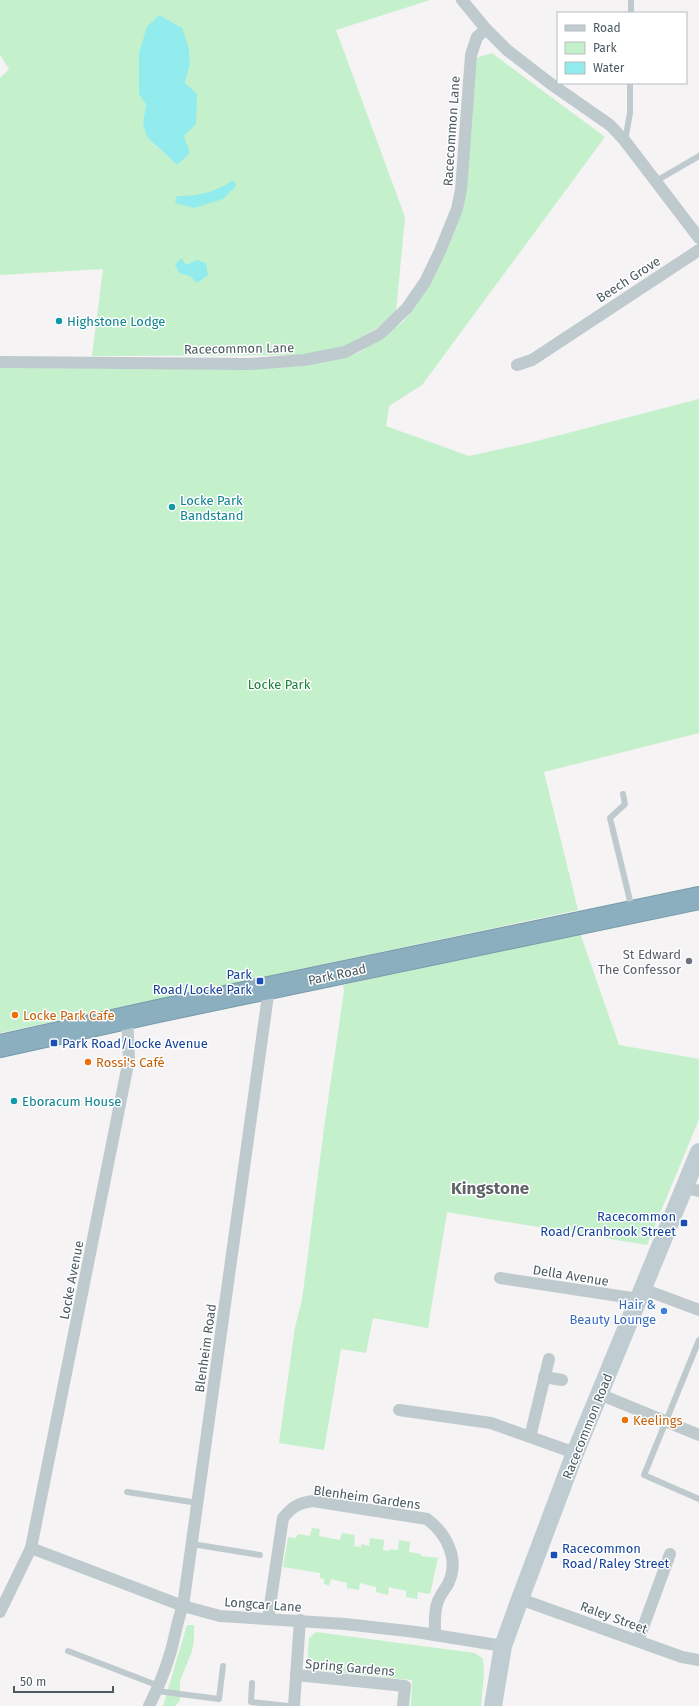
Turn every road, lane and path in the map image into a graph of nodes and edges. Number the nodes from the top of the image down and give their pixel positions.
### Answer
1 (632, 0) edge
2 (464, 3) edge
3 (631, 12) edge
4 (486, 29) junction
5 (630, 84) edge
6 (625, 141) junction
7 (699, 156) edge
8 (656, 181) junction
9 (699, 238) edge
10 (699, 250) edge
11 (0, 362) edge
12 (517, 365) dead end
13 (623, 794) dead end
14 (699, 889) edge
15 (699, 898) edge
16 (675, 902) junction
17 (632, 911) junction
18 (269, 988) junction
19 (127, 1017) junction
20 (0, 1046) edge
21 (699, 1152) edge
22 (692, 1190) edge
23 (500, 1278) dead end
24 (641, 1294) junction
25 (699, 1310) edge
26 (699, 1340) edge
27 (548, 1359) dead end
28 (544, 1377) junction
29 (562, 1380) dead end
30 (599, 1394) junction
31 (399, 1410) dead end
32 (666, 1422) junction
33 (699, 1435) edge
34 (530, 1438) junction
35 (575, 1453) junction
36 (127, 1492) dead end
37 (699, 1499) edge
38 (198, 1503) junction
39 (192, 1544) junction
40 (31, 1548) junction
41 (670, 1554) dead end
42 (260, 1555) dead end
43 (520, 1599) junction
44 (183, 1606) junction
45 (0, 1612) edge
46 (268, 1619) junction
47 (300, 1620) junction
48 (435, 1635) junction
49 (638, 1641) junction
50 (503, 1646) junction
51 (68, 1651) dead end
52 (699, 1660) edge
53 (223, 1666) dead end
54 (296, 1675) junction
55 (252, 1683) dead end
56 (158, 1688) junction
57 (149, 1706) edge
58 (288, 1706) edge
59 (294, 1706) edge
60 (403, 1706) edge
61 (493, 1706) edge

1 - 3 lane
2 - 4 street
4 - 6 street
4 - 11 street, Racecommon Lane
5 - 6 lane
6 - 8 street
7 - 8 lane
8 - 9 street
10 - 12 street, Beech Grove
13 - 17 lane
14 - 16 highway, Park Road
15 - 16 highway, Park Road
16 - 17 highway, Park Road
17 - 18 highway, Park Road
18 - 19 highway, Park Road
18 - 38 street, Blenheim Road
19 - 20 highway, Park Road
19 - 40 street, Locke Avenue
21 - 22 street, Racecommon Road
22 - 24 street, Racecommon Road
23 - 24 street, Della Avenue
24 - 25 street, Della Avenue
24 - 30 street, Racecommon Road
26 - 32 lane
27 - 28 street
28 - 29 street
28 - 34 street
30 - 32 street
30 - 35 street, Racecommon Road
31 - 34 street
32 - 33 street
32 - 37 lane
34 - 35 street
35 - 43 street, Racecommon Road
36 - 38 lane
38 - 39 street, Blenheim Road
39 - 42 lane
39 - 44 street, Blenheim Road
40 - 44 street, Longcar Lane
40 - 45 street, Locke Avenue
41 - 49 street
43 - 49 street, Raley Street
43 - 50 street, Racecommon Road
44 - 46 street, Longcar Lane
44 - 56 street, Blenheim Road
46 - 47 street, Longcar Lane
46 - 48 street, Blenheim Gardens
47 - 48 street, Longcar Lane
47 - 54 street, Spring Gardens
48 - 50 street, Longcar Lane
49 - 52 street, Raley Street
50 - 61 street, Racecommon Road
51 - 56 lane
53 - 56 lane
54 - 59 street, Spring Gardens
54 - 60 street, Spring Gardens
55 - 58 lane
56 - 57 street, Blenheim Road

